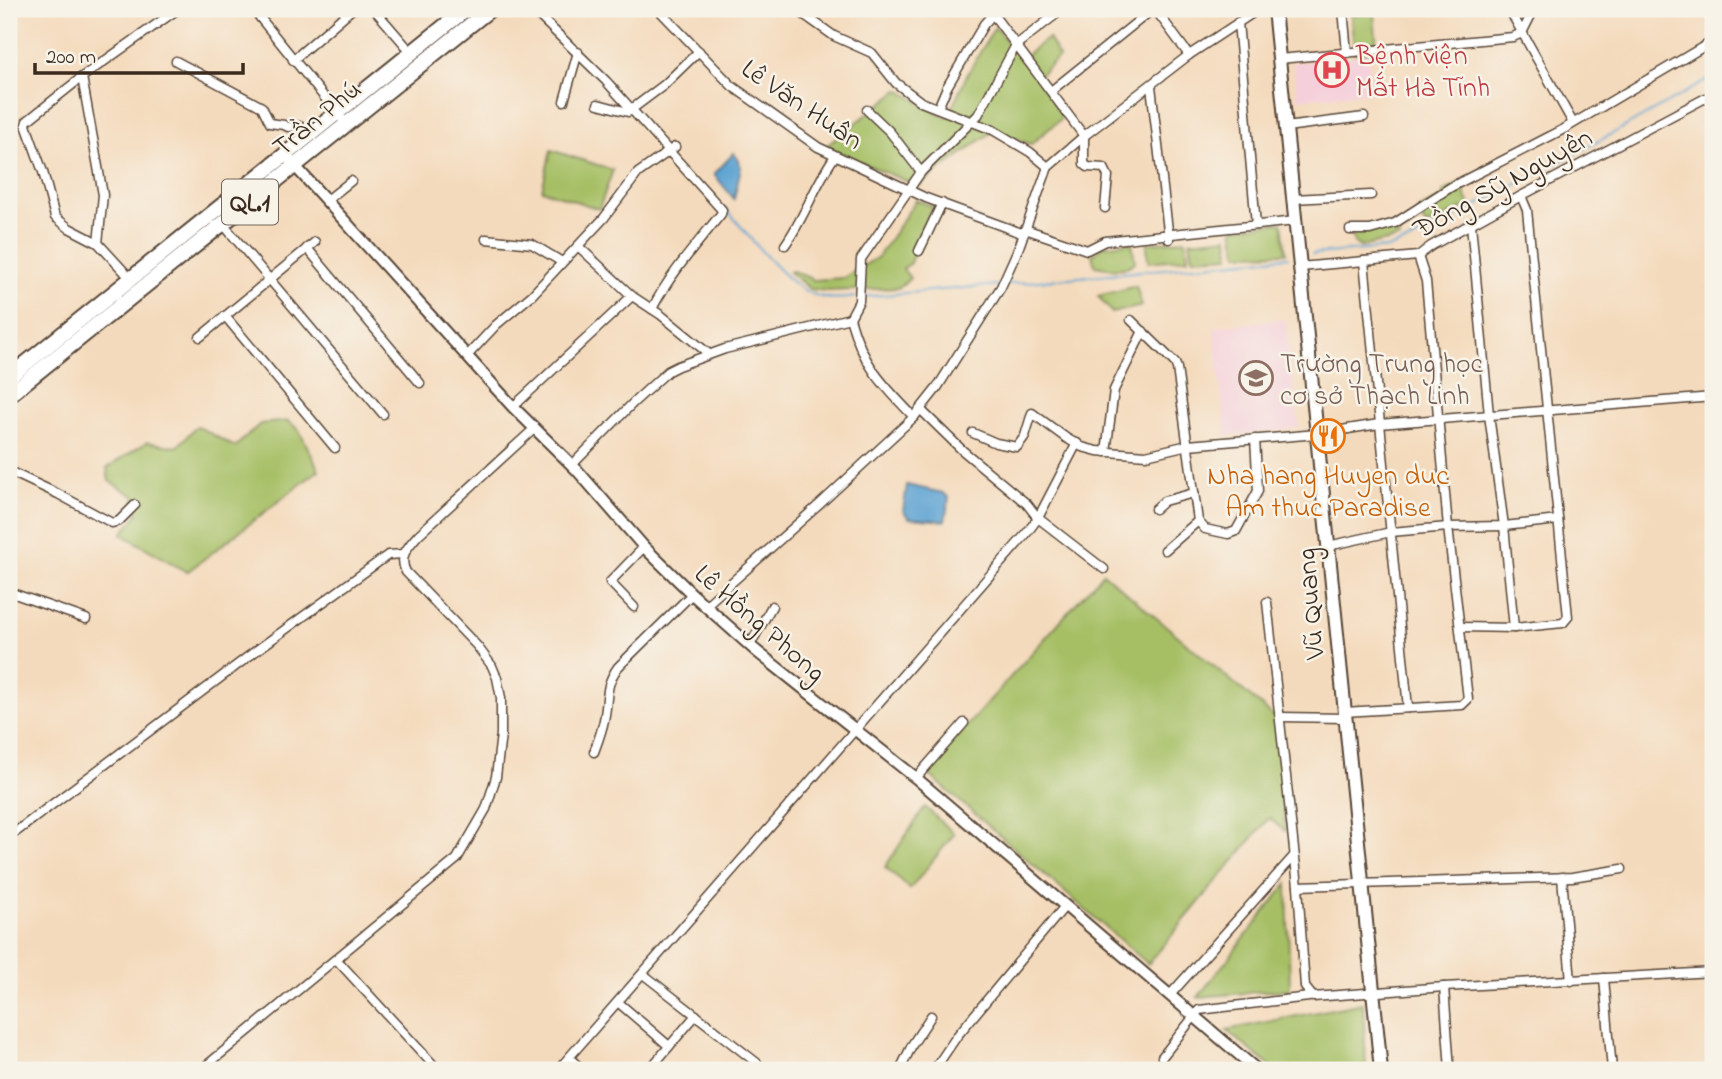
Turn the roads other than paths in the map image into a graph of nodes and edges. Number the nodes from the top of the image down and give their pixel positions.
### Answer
1 (16, 9) edge
2 (178, 9) edge
3 (253, 9) edge
4 (352, 9) edge
5 (374, 9) edge
6 (466, 9) edge
7 (490, 9) edge
8 (532, 9) edge
9 (658, 9) edge
10 (796, 9) edge
11 (1063, 9) edge
12 (1154, 9) edge
13 (1259, 9) edge
14 (1274, 9) edge
15 (1343, 9) edge
16 (1509, 9) edge
17 (1534, 9) edge
18 (991, 11) edge
19 (9, 17) edge
20 (1238, 22) junction
21 (1522, 33) junction
22 (1713, 41) edge
23 (1016, 45) junction
24 (699, 51) junction
25 (578, 52) junction
26 (412, 53) junction
27 (1347, 53) junction
28 (1189, 55) junction
29 (293, 60) junction
30 (1279, 60) junction
31 (176, 61) dead end
32 (82, 77) junction
33 (1150, 86) junction
34 (1051, 92) junction
35 (1713, 94) edge
36 (564, 101) dead end
37 (598, 104) dead end
38 (635, 108) junction
39 (938, 108) junction
40 (867, 110) dead end
41 (1364, 117) dead end
42 (342, 118) junction
43 (973, 122) junction
44 (1573, 123) junction
45 (1286, 127) junction
46 (1084, 136) junction
47 (307, 138) junction
48 (672, 149) junction
49 (835, 156) junction
50 (290, 161) junction
51 (1048, 167) junction
52 (921, 172) junction
53 (351, 181) dead end
54 (910, 190) junction
55 (1371, 195) dead end
56 (1521, 196) junction
57 (1293, 199) junction
58 (326, 201) junction
59 (942, 204) junction
60 (1105, 208) dead end
61 (1296, 221) junction
62 (223, 224) junction
63 (1471, 224) junction
64 (1256, 225) junction
65 (1350, 230) dead end
66 (1025, 232) junction
67 (1168, 237) junction
68 (486, 239) dead end
69 (98, 243) junction
70 (578, 246) junction
71 (785, 246) dead end
72 (919, 251) dead end
73 (1418, 256) junction
74 (1364, 261) junction
75 (562, 262) junction
76 (1300, 267) junction
77 (269, 279) junction
78 (137, 285) junction
79 (632, 296) junction
80 (652, 309) junction
81 (225, 316) junction
82 (850, 318) junction
83 (1132, 320) dead end
84 (1143, 331) junction
85 (200, 337) dead end
86 (709, 354) junction
87 (467, 356) junction
88 (9, 377) edge
89 (420, 383) dead end
90 (9, 395) edge
91 (1713, 397) edge
92 (513, 407) junction
93 (920, 409) junction
94 (1547, 410) junction
95 (383, 414) dead end
96 (1489, 415) junction
97 (914, 417) junction
98 (1437, 419) junction
99 (1379, 424) junction
100 (535, 428) junction
101 (972, 433) dead end
102 (1317, 434) junction
103 (1255, 439) junction
104 (1077, 443) junction
105 (1188, 445) junction
106 (335, 448) dead end
107 (1106, 452) junction
108 (572, 465) junction
109 (9, 471) edge
110 (1194, 493) junction
111 (135, 505) dead end
112 (1155, 509) dead end
113 (1038, 518) junction
114 (1558, 520) junction
115 (1198, 521) junction
116 (1504, 526) junction
117 (1448, 527) junction
118 (1391, 532) junction
119 (1328, 546) junction
120 (644, 547) junction
121 (1165, 550) dead end
122 (403, 554) junction
123 (1104, 569) dead end
124 (9, 592) edge
125 (692, 594) junction
126 (1267, 602) dead end
127 (705, 606) junction
128 (772, 606) dead end
129 (634, 607) dead end
130 (86, 619) dead end
131 (1460, 627) junction
132 (1514, 628) junction
133 (750, 645) junction
134 (1408, 708) junction
135 (1344, 715) junction
136 (1280, 717) junction
137 (964, 723) dead end
138 (854, 731) junction
139 (594, 752) dead end
140 (916, 778) junction
141 (9, 837) edge
142 (1294, 856) junction
143 (1622, 869) dead end
144 (1562, 877) junction
145 (1363, 884) junction
146 (1297, 886) junction
147 (1065, 906) junction
148 (337, 960) junction
149 (1713, 972) edge
150 (643, 974) junction
151 (1604, 978) junction
152 (1571, 981) junction
153 (1444, 987) junction
154 (1308, 993) junction
155 (1375, 993) junction
156 (1170, 995) junction
157 (619, 1003) junction
158 (696, 1014) junction
159 (1193, 1015) junction
160 (930, 1016) dead end
161 (669, 1046) junction
162 (1161, 1057) dead end
163 (569, 1058) junction
164 (201, 1070) edge
165 (438, 1070) edge
166 (558, 1070) edge
167 (583, 1070) edge
168 (649, 1070) edge
169 (762, 1070) edge
170 (900, 1070) edge
171 (935, 1070) edge
172 (1257, 1070) edge
173 (1381, 1070) edge
174 (1450, 1070) edge
175 (1612, 1070) edge

1 - 19 street
2 - 32 street
3 - 29 street
4 - 29 street
5 - 26 street
6 - 26 main road, Trần Phú / QL.1
7 - 42 main road, Trần Phú / QL.1
8 - 25 street
9 - 24 street, Lê Văn Huân
10 - 39 street
11 - 23 street
12 - 28 street
12 - 34 street
13 - 20 street
14 - 30 main road, Vũ Quang
15 - 27 street
16 - 21 street
17 - 21 street
18 - 23 street
18 - 39 street
20 - 28 street
20 - 64 street
21 - 27 street
21 - 44 street
22 - 44 street
23 - 34 street
23 - 43 street
24 - 38 street
24 - 49 street, Lê Văn Huân
25 - 36 street
25 - 38 street
26 - 42 main road, Trần Phú / QL.1
27 - 30 street
28 - 33 street
29 - 42 street
30 - 45 main road, Vũ Quang
31 - 47 street
32 - 69 street
32 - 69 street
33 - 46 street
33 - 67 street
34 - 46 street
35 - 56 street, Đồng Sỹ Nguyên
37 - 38 street
38 - 48 street
39 - 43 street
40 - 52 street
41 - 45 street
42 - 47 main road, Trần Phú / QL.1
42 - 50 main road, Trần Phú / QL.1
43 - 51 street
43 - 52 street
44 - 65 street
45 - 57 main road, Vũ Quang
46 - 51 street
46 - 60 street
47 - 50 main road, Trần Phú / QL.1
48 - 70 street
48 - 80 street
49 - 54 street, Lê Văn Huân
49 - 71 street
50 - 58 street, Lê Hồng Phong
50 - 62 main road, Trần Phú / QL.1
50 - 78 main road, Trần Phú / QL.1
51 - 66 street
52 - 54 street
53 - 58 street
54 - 59 street, Lê Văn Huân
54 - 82 street
55 - 57 street
56 - 63 street, Đồng Sỹ Nguyên
56 - 94 street
57 - 61 main road, Vũ Quang
58 - 87 street, Lê Hồng Phong
59 - 66 street, Lê Văn Huân
59 - 72 street
61 - 64 street, Lê Văn Huân
61 - 76 main road, Vũ Quang
62 - 77 street
62 - 78 main road, Trần Phú / QL.1
63 - 73 street, Đồng Sỹ Nguyên
63 - 96 street
64 - 67 street, Lê Văn Huân
66 - 67 street, Lê Văn Huân
66 - 93 street
68 - 75 street
69 - 78 street
70 - 75 street
70 - 79 street
73 - 74 street, Đồng Sỹ Nguyên
73 - 98 street
74 - 76 street, Đồng Sỹ Nguyên
74 - 99 street
75 - 87 street
76 - 102 main road, Vũ Quang
77 - 81 street
77 - 89 street
77 - 95 street
78 - 88 main road, Trần Phú / QL.1
78 - 90 main road, Trần Phú / QL.1
79 - 80 street
79 - 92 street
80 - 86 street
81 - 85 street
81 - 106 street
82 - 86 street
82 - 97 street
83 - 84 street
84 - 105 street
84 - 107 street
86 - 108 street
87 - 92 street, Lê Hồng Phong
91 - 94 street
92 - 100 street, Lê Hồng Phong
93 - 97 street
93 - 113 street
94 - 96 street
94 - 114 street
96 - 98 street
96 - 116 street
97 - 127 street
98 - 99 street
98 - 117 street
99 - 102 street
99 - 118 street
100 - 108 street, Lê Hồng Phong
100 - 122 street
101 - 104 street
102 - 103 street
102 - 119 main road, Vũ Quang
103 - 105 street
103 - 115 street
104 - 107 street
104 - 113 street
105 - 107 street
105 - 110 street
108 - 120 street, Lê Hồng Phong
109 - 111 street
110 - 112 street
110 - 115 street
113 - 123 street
113 - 138 street
114 - 116 street
114 - 132 street
115 - 121 street
116 - 117 street
116 - 132 street
117 - 118 street
117 - 131 street
118 - 119 street
118 - 134 street
119 - 135 main road, Vũ Quang
120 - 125 street, Lê Hồng Phong
120 - 129 street
122 - 141 street
122 - 148 street
124 - 130 street
125 - 127 street, Lê Hồng Phong
125 - 139 street
126 - 136 street
127 - 133 street, Lê Hồng Phong
128 - 133 street
131 - 132 street
131 - 134 street
133 - 138 street, Lê Hồng Phong
134 - 135 street
135 - 136 street
135 - 145 main road, Vũ Quang
136 - 142 street
137 - 140 street
138 - 140 street, Lê Hồng Phong
138 - 150 street
140 - 147 street, Lê Hồng Phong
142 - 146 street
142 - 156 street
143 - 144 street
144 - 145 street
144 - 152 street
145 - 146 street
145 - 155 main road, Vũ Quang
146 - 154 street
147 - 156 street, Lê Hồng Phong
147 - 171 street
148 - 164 street
148 - 165 street
149 - 151 street
150 - 157 street
150 - 158 street
151 - 152 street
151 - 175 street
152 - 153 street
153 - 155 street
153 - 174 street
154 - 155 street
154 - 159 street
155 - 173 main road, Vũ Quang
156 - 159 street, Lê Hồng Phong
157 - 161 street
157 - 163 street
158 - 161 street
158 - 169 street
159 - 162 street
159 - 172 street, Lê Hồng Phong
160 - 170 street
161 - 168 street
163 - 166 street
163 - 167 street

